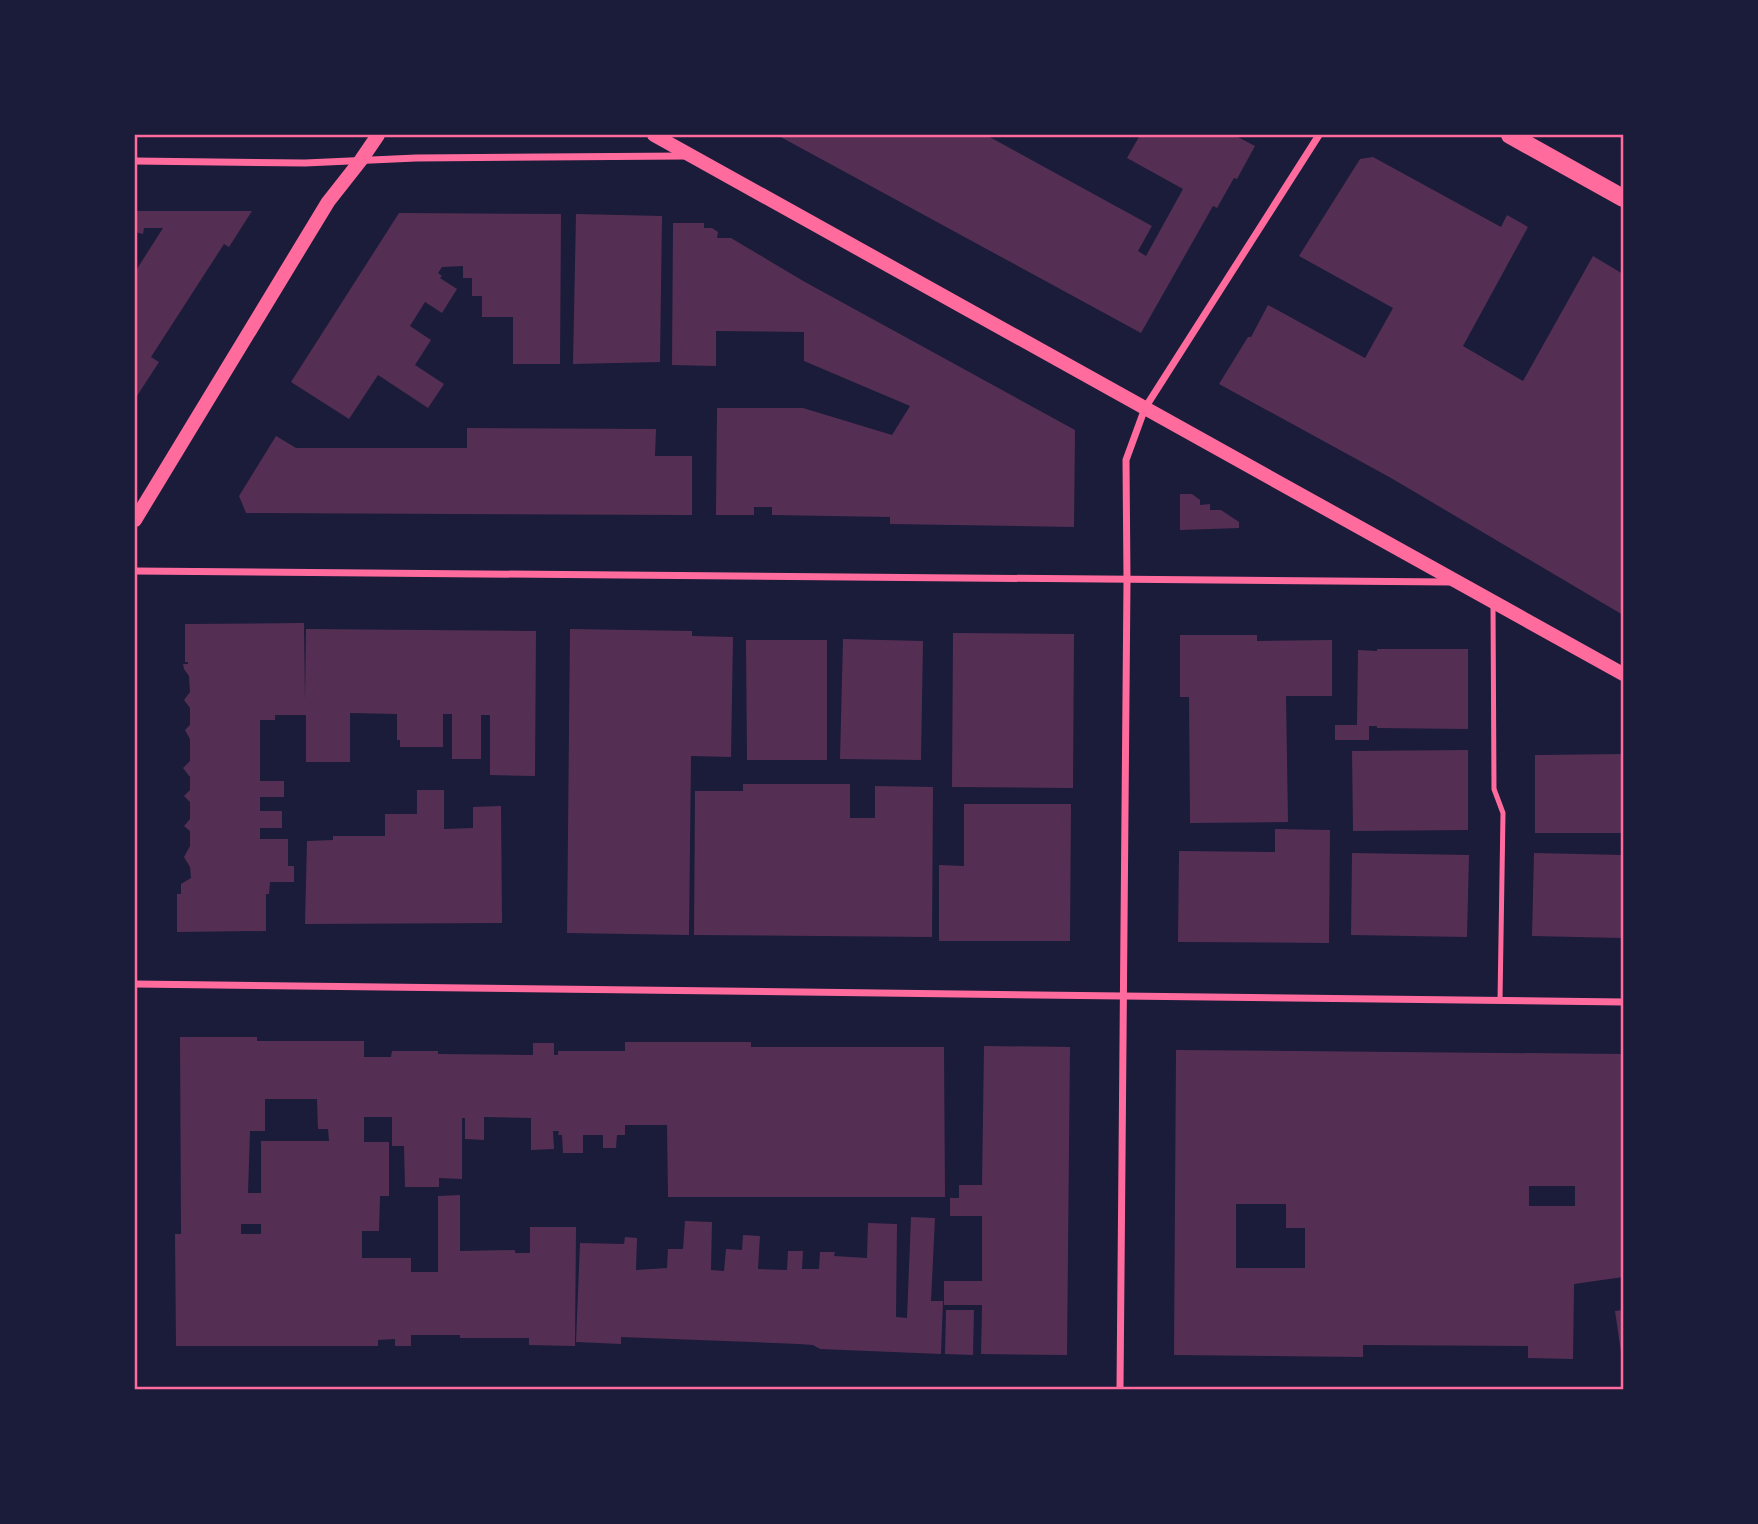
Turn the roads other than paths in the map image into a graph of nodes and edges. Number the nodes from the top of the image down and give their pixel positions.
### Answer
1 (377, 135) edge
2 (654, 135) edge
3 (1319, 135) edge
4 (1510, 135) edge
5 (691, 155) junction
6 (361, 160) junction
7 (135, 161) edge
8 (1623, 198) edge
9 (1145, 408) junction
10 (135, 520) edge
11 (135, 570) edge
12 (1127, 580) junction
13 (1455, 582) junction
14 (1493, 603) junction
15 (1623, 674) edge
16 (135, 985) edge
17 (1122, 996) junction
18 (1500, 1000) junction
19 (1623, 1002) edge
20 (1120, 1389) edge

1 - 6 main road
2 - 5 main road
3 - 9 street
4 - 8 main road
5 - 6 street
5 - 9 main road
6 - 7 street
6 - 10 main road
9 - 12 street
9 - 13 main road
11 - 12 street
12 - 13 street
12 - 17 street
13 - 14 main road
14 - 15 main road
14 - 18 lane
16 - 17 street
17 - 18 street
17 - 20 street
18 - 19 street

